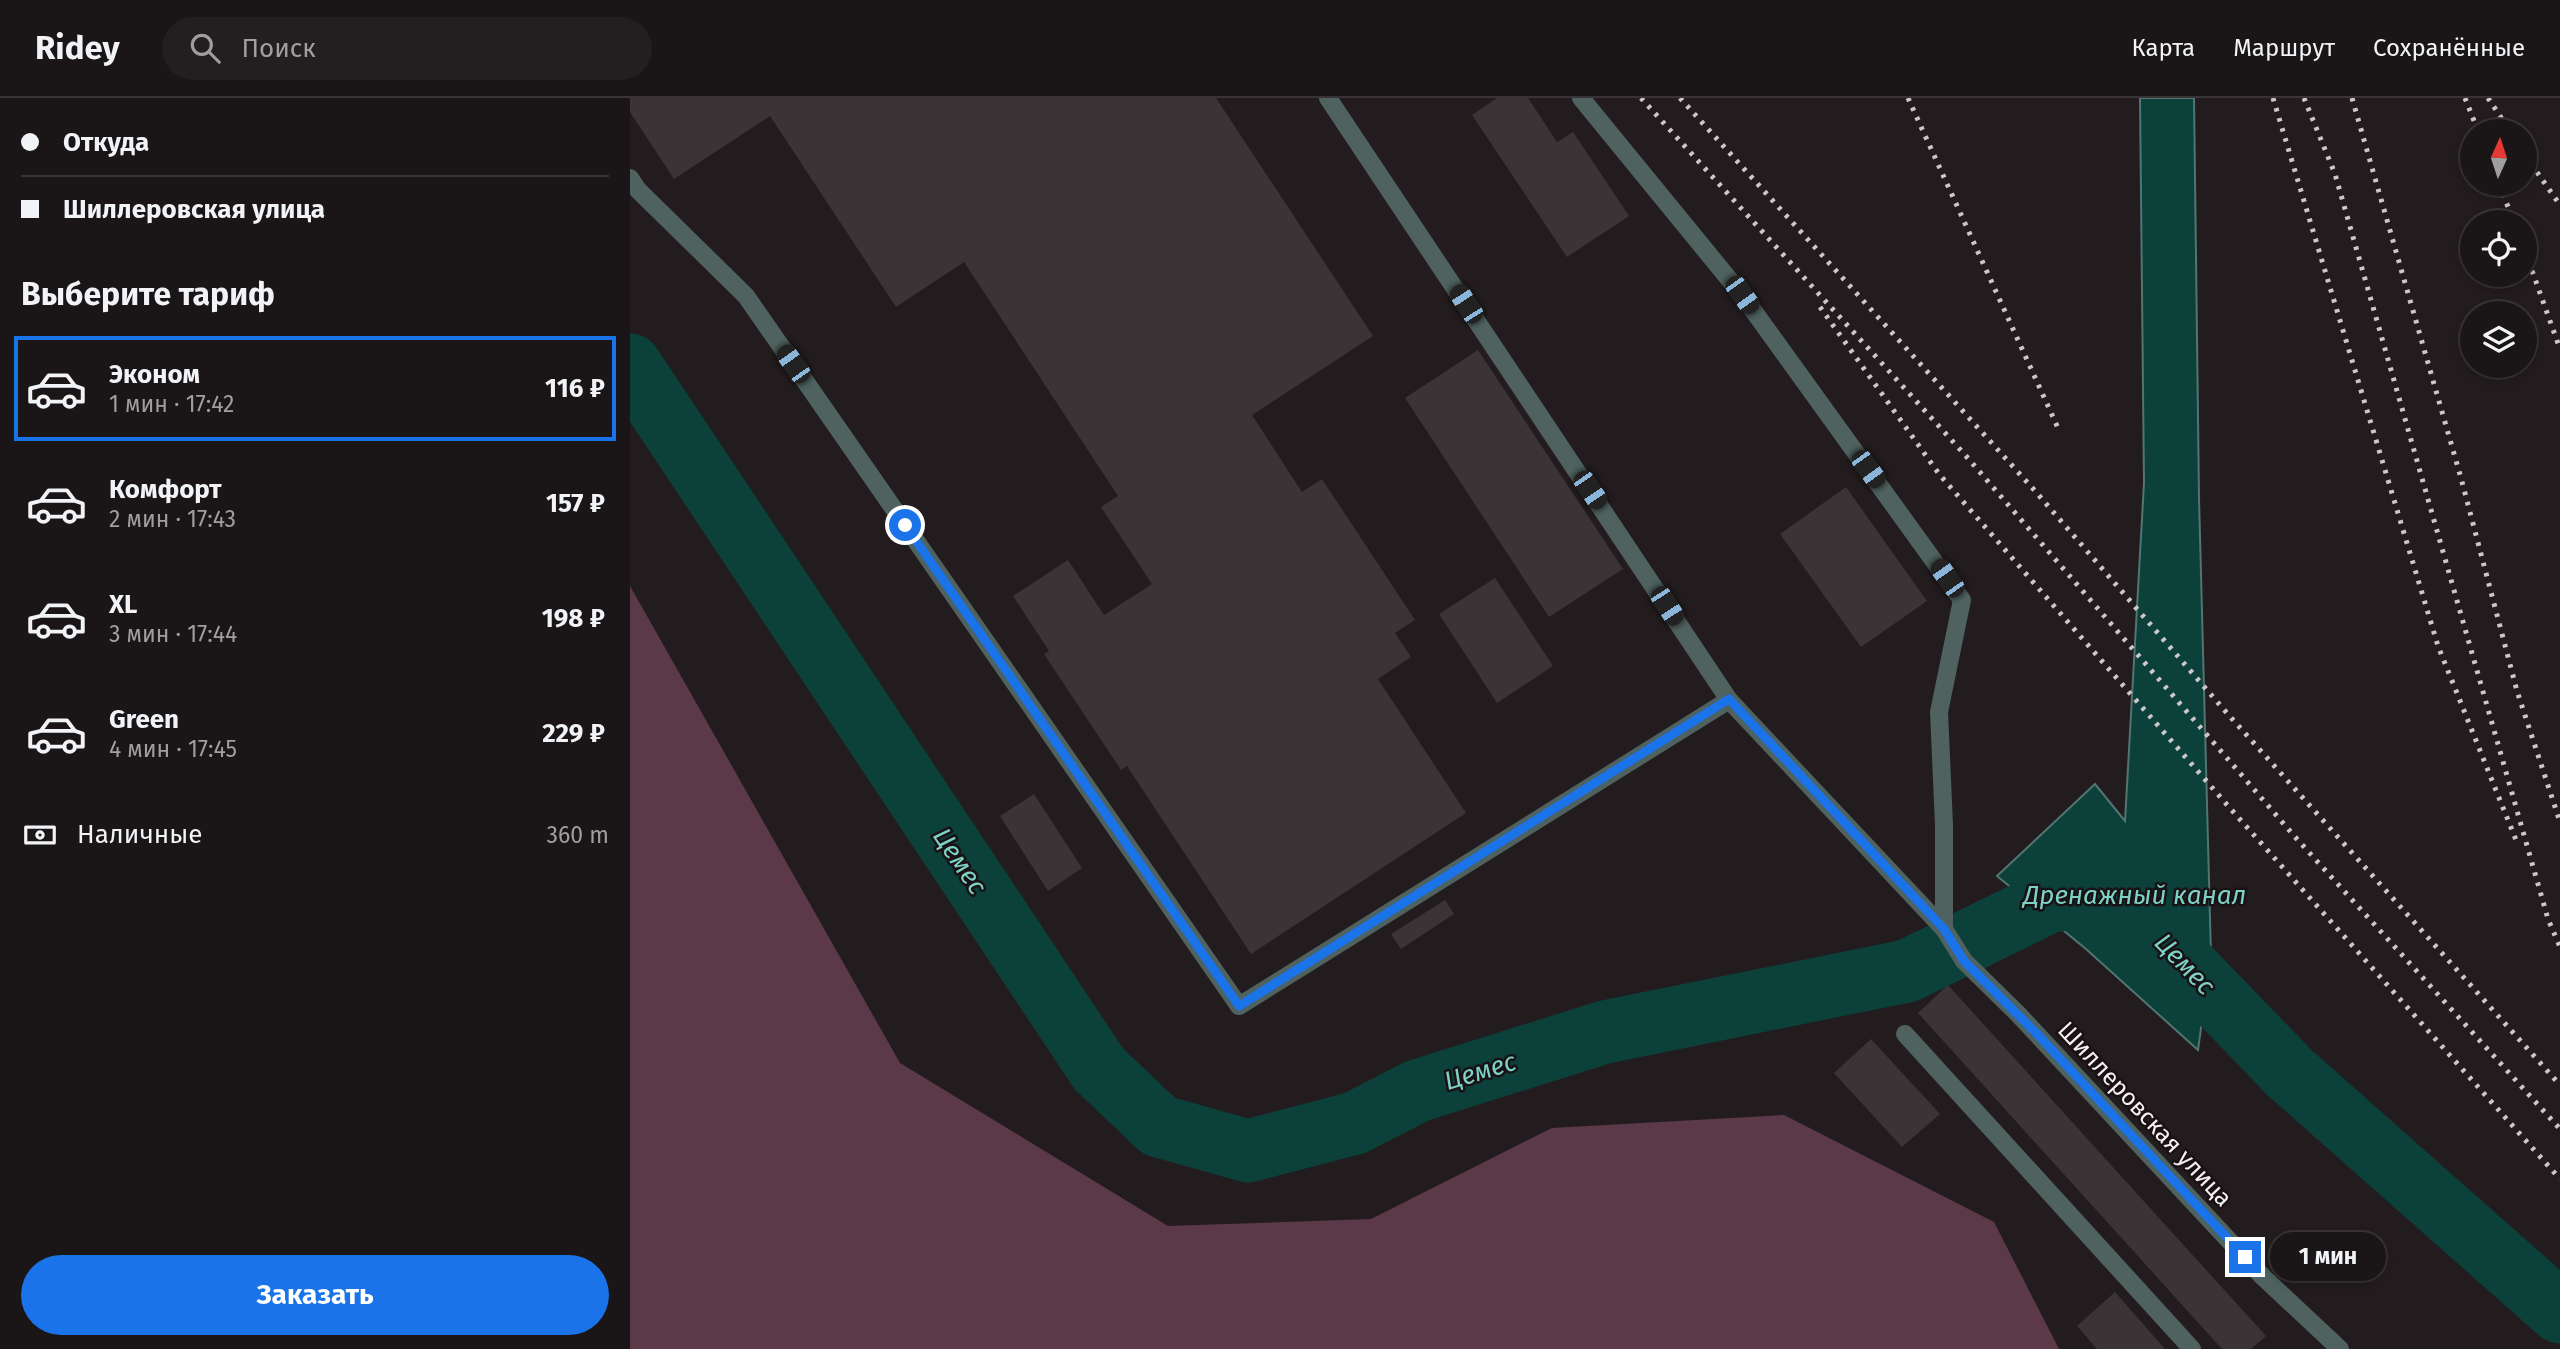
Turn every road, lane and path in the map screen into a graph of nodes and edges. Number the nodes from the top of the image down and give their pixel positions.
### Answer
1 (1328, 98) edge
2 (1581, 98) edge
3 (630, 178) edge
4 (1729, 699) junction
5 (1947, 934) junction
6 (1905, 1034) dead end
7 (2192, 1349) edge
8 (2340, 1349) edge

1 - 4 street, Шиллеровская улица
2 - 5 street
3 - 4 street
4 - 5 street, Шиллеровская улица
5 - 8 street, Шиллеровская улица
6 - 7 street

